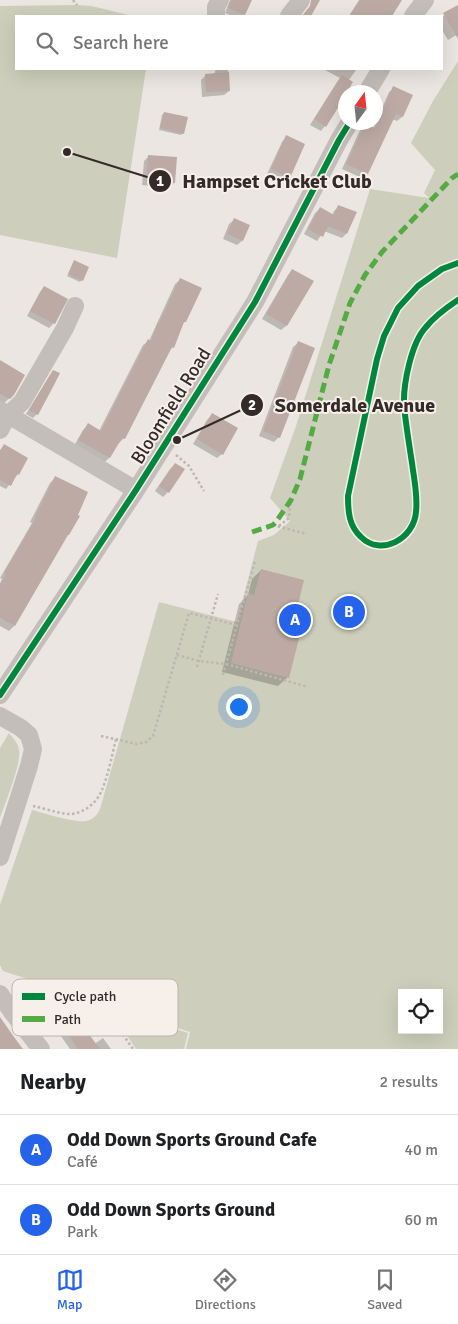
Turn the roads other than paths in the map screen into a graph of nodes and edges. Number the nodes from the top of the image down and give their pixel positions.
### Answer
1 (220, 0) edge
2 (302, 0) edge
3 (425, 0) edge
4 (216, 15) edge
5 (290, 15) edge
6 (414, 15) edge
7 (380, 70) edge
8 (371, 85) edge
9 (346, 130) edge
10 (76, 306) dead end
11 (3, 418) edge
12 (136, 490) junction
13 (0, 695) edge
14 (0, 716) edge
15 (0, 857) edge
16 (4, 989) edge
17 (12, 1012) edge
18 (31, 1036) edge
19 (41, 1049) edge

1 - 4 street
2 - 5 street
3 - 6 street
7 - 8 street
9 - 12 street, Bloomfield Road
10 - 11 street
11 - 12 street
12 - 13 street, Bloomfield Road
14 - 15 street
16 - 17 street
18 - 19 street

